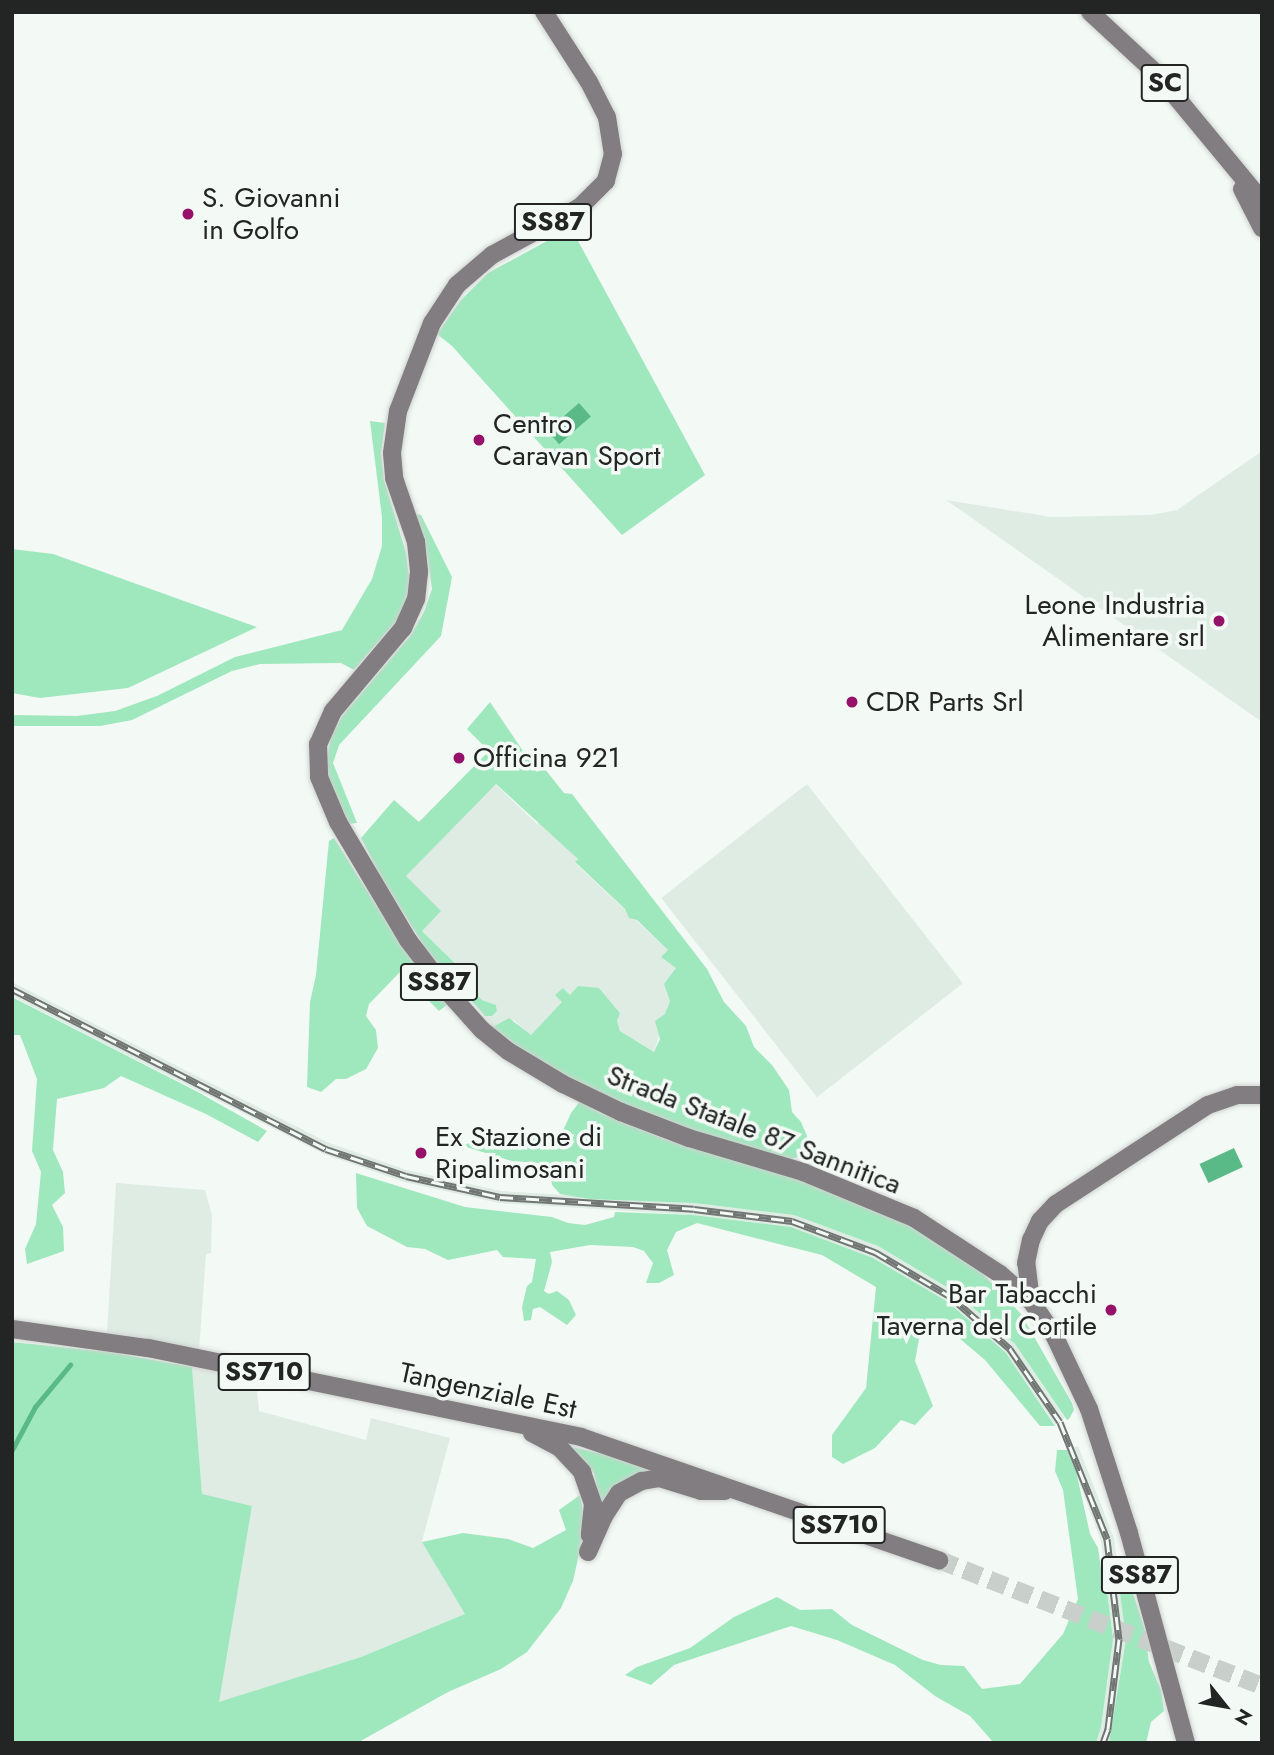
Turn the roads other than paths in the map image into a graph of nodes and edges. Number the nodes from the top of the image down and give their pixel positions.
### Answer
1 (544, 12) edge
2 (1090, 12) edge
3 (1230, 164) junction
4 (1262, 201) edge
5 (1262, 228) edge
6 (1262, 1095) edge
7 (1031, 1301) junction
8 (12, 1329) edge
9 (514, 1422) junction
10 (738, 1491) junction
11 (939, 1560) tunnel mouth
12 (1186, 1743) edge

1 - 7 main road, Strada Statale 87 Sannitica / SS87
2 - 3 main road, SC
3 - 4 main road, SC
3 - 5 main road, SC
6 - 7 main road
7 - 12 main road, Strada Statale 87 Sannitica / SS87
8 - 9 main road, Tangenziale Est / SS710
9 - 10 main road, Tangenziale Est / SS710
9 - 10 main road
10 - 11 main road, Tangenziale Est / SS710

